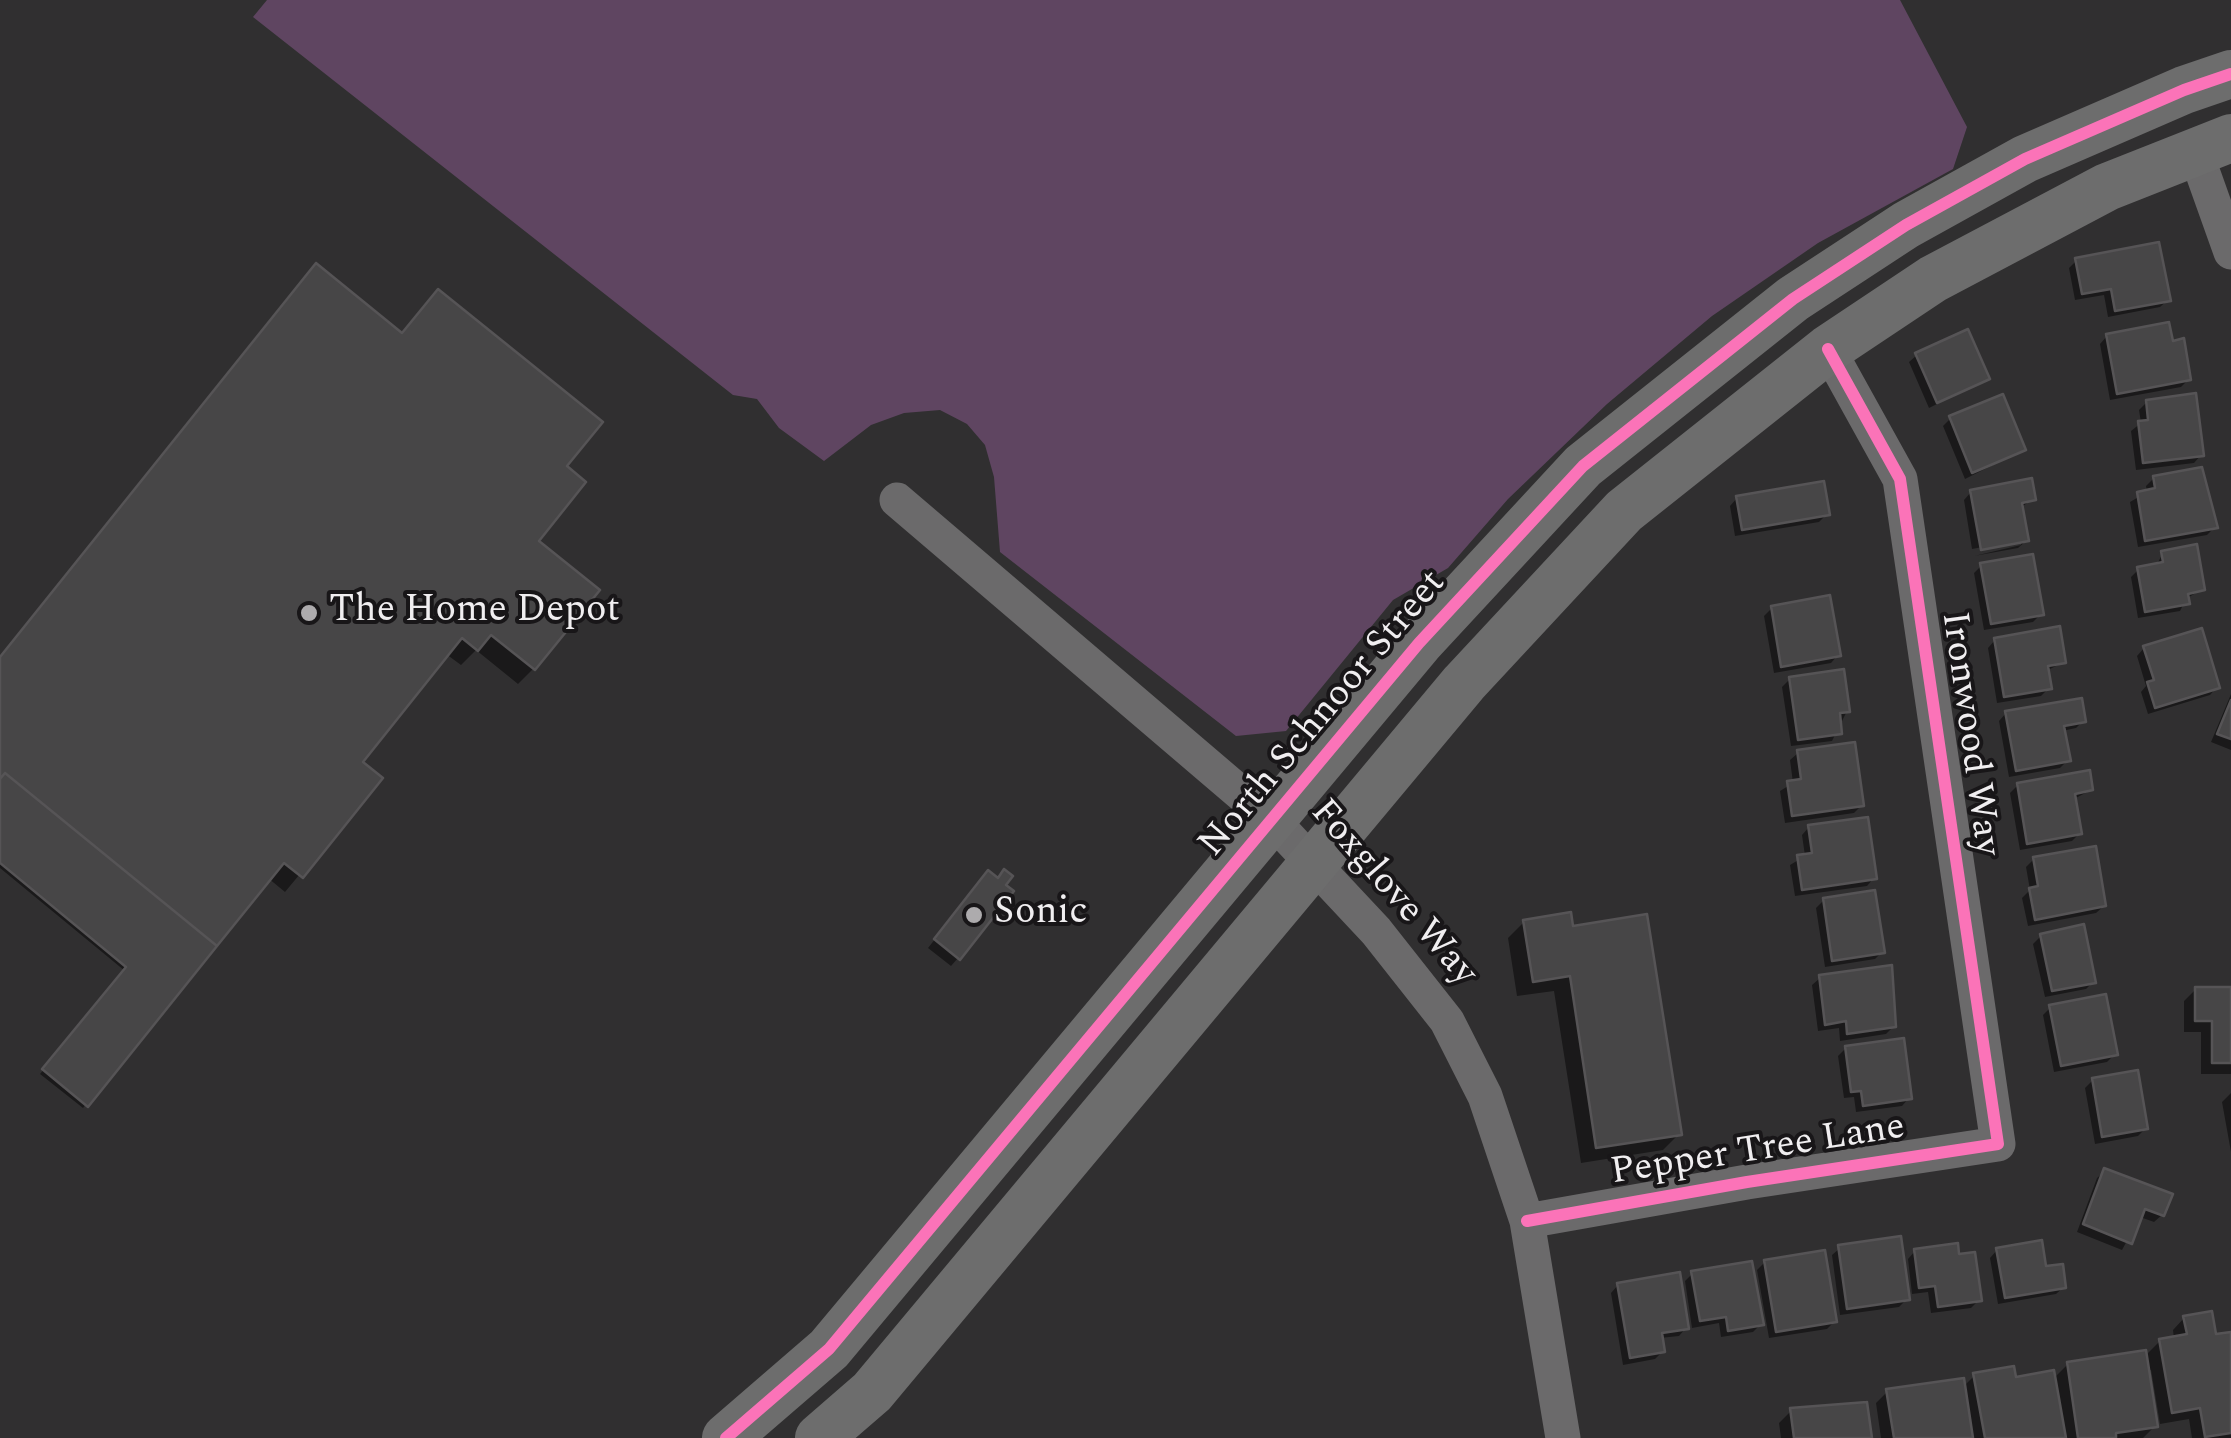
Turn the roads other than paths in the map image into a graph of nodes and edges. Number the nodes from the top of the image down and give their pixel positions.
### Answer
1 (2231, 74) edge
2 (2213, 145) edge
3 (2231, 252) edge
4 (1828, 348) junction
5 (897, 500) dead end
6 (1274, 821) junction
7 (1317, 864) junction
8 (1998, 1144) joint
9 (1527, 1222) junction
10 (931, 1227) junction
11 (824, 1433) edge
12 (726, 1438) edge
13 (1563, 1438) edge

1 - 6 street, North Schnoor Street
2 - 3 street
2 - 4 street
4 - 7 street
4 - 8 street, Ironwood Way
5 - 6 street, Foxglove Way
6 - 7 street, Foxglove Way
6 - 10 street, North Schnoor Street
7 - 9 street, Foxglove Way
7 - 11 street
8 - 9 street, Pepper Tree Lane
9 - 13 street, Foxglove Way
10 - 11 street
10 - 12 street, North Schnoor Street

